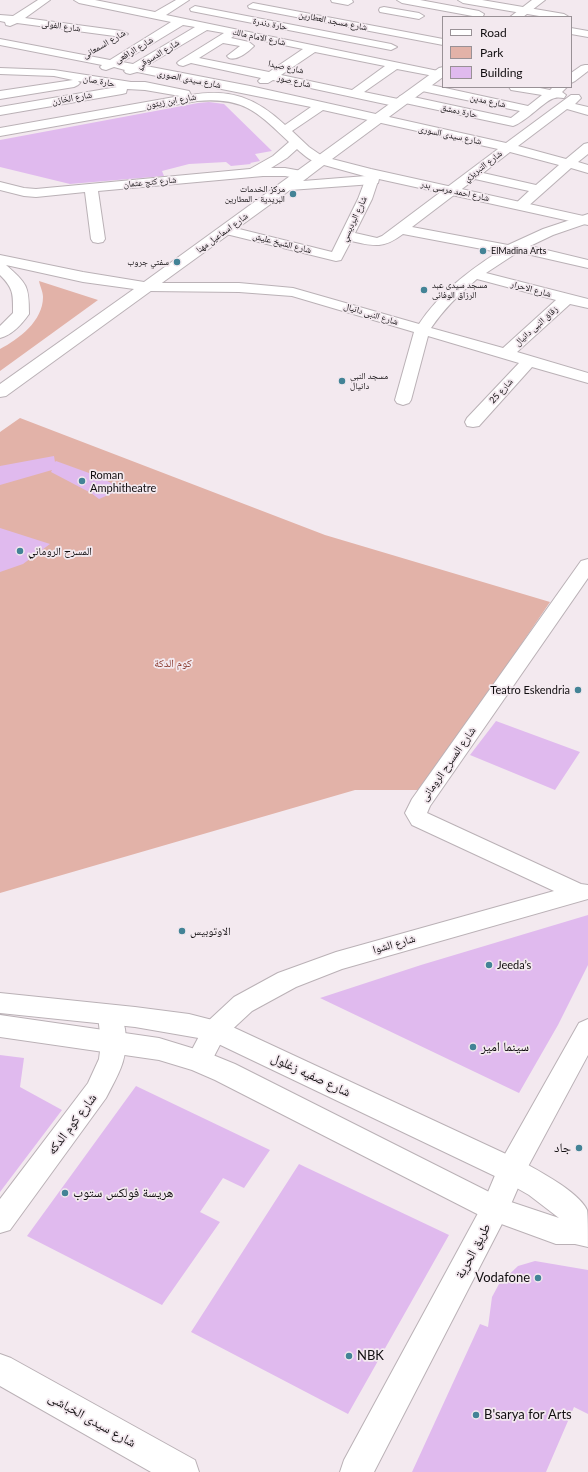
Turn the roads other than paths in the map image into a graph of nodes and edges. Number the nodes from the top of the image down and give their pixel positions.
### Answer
1 (45, 0) edge
2 (79, 0) edge
3 (336, 0) edge
4 (392, 0) edge
5 (402, 0) edge
6 (469, 0) edge
7 (539, 0) edge
8 (156, 1) dead end
9 (102, 2) edge
10 (348, 2) dead end
11 (179, 3) edge
12 (260, 3) edge
13 (242, 4) dead end
14 (375, 13) junction
15 (521, 14) edge
16 (155, 16) junction
17 (486, 16) dead end
18 (550, 16) edge
19 (236, 17) junction
20 (0, 18) edge
21 (428, 18) dead end
22 (15, 20) junction
23 (181, 21) junction
24 (354, 25) junction
25 (66, 26) junction
26 (205, 26) junction
27 (0, 30) edge
28 (572, 31) edge
29 (122, 34) junction
30 (219, 34) junction
31 (588, 34) edge
32 (409, 35) junction
33 (340, 37) junction
34 (0, 42) edge
35 (108, 42) dead end
36 (442, 42) edge
37 (392, 47) junction
38 (33, 48) junction
39 (317, 49) junction
40 (95, 50) dead end
41 (204, 50) junction
42 (233, 56) junction
43 (82, 57) junction
44 (189, 59) junction
45 (248, 59) dead end
46 (373, 60) junction
47 (111, 63) junction
48 (270, 64) dead end
49 (394, 65) junction
50 (572, 65) edge
51 (285, 67) junction
52 (135, 68) junction
53 (586, 68) edge
54 (0, 70) edge
55 (300, 70) dead end
56 (54, 73) junction
57 (441, 73) edge
58 (166, 74) junction
59 (271, 76) junction
60 (86, 78) junction
61 (572, 78) edge
62 (352, 81) dead end
63 (112, 83) junction
64 (367, 84) junction
65 (57, 86) junction
66 (145, 86) junction
67 (422, 87) junction
68 (237, 88) junction
69 (531, 88) edge
70 (250, 90) junction
71 (556, 90) edge
72 (354, 94) junction
73 (0, 95) edge
74 (226, 96) junction
75 (198, 97) junction
76 (0, 98) edge
77 (70, 99) junction
78 (402, 101) junction
79 (576, 101) edge
80 (320, 106) junction
81 (5, 110) edge
82 (531, 110) junction
83 (588, 111) edge
84 (87, 116) junction
85 (378, 119) junction
86 (26, 127) junction
87 (284, 131) junction
88 (0, 132) edge
89 (296, 142) junction
90 (508, 147) junction
91 (588, 147) edge
92 (322, 160) junction
93 (570, 163) junction
94 (588, 169) edge
95 (250, 173) junction
96 (472, 174) junction
97 (302, 175) junction
98 (398, 178) junction
99 (371, 181) junction
100 (0, 186) edge
101 (287, 186) junction
102 (91, 187) junction
103 (450, 190) junction
104 (539, 190) junction
105 (521, 206) junction
106 (586, 219) edge
107 (401, 229) junction
108 (227, 230) junction
109 (346, 236) junction
110 (98, 239) dead end
111 (513, 249) junction
112 (336, 257) joint
113 (0, 259) edge
114 (588, 264) edge
115 (0, 267) edge
116 (474, 274) junction
117 (148, 287) junction
118 (581, 300) edge
119 (422, 330) junction
120 (0, 333) edge
121 (506, 354) junction
122 (529, 361) junction
123 (588, 378) edge
124 (0, 392) edge
125 (403, 400) dead end
126 (473, 422) dead end
127 (588, 565) edge
128 (584, 892) edge
129 (0, 1003) edge
130 (110, 1015) junction
131 (0, 1026) edge
132 (216, 1030) junction
133 (588, 1030) edge
134 (114, 1043) junction
135 (199, 1061) junction
136 (511, 1170) junction
137 (495, 1209) junction
138 (0, 1221) edge
139 (588, 1234) edge
140 (0, 1369) edge
141 (183, 1472) edge
142 (356, 1472) edge

1 - 22 street
2 - 9 street, شارع الامام مالك
3 - 10 street
4 - 14 street
5 - 17 street
6 - 15 street
7 - 15 main road
8 - 11 street, حارة دندرة
9 - 16 street, شارع الامام مالك
9 - 25 street
11 - 16 street, شارع السمعانى
11 - 19 street, حارة دندرة
12 - 13 street, شارع مسجد العطارين
12 - 19 street
12 - 24 street, شارع مسجد العطارين
14 - 21 street
14 - 24 street
15 - 18 street
16 - 23 street, شارع الامام مالك
16 - 29 street, شارع السمعانى
19 - 30 street
19 - 33 street, حارة دندرة
20 - 22 street, شارع الفولى
22 - 25 street, شارع الفولى
22 - 27 street
23 - 26 street, شارع الامام مالك
23 - 47 street, شارع الرافعى
24 - 32 street, شارع مسجد العطارين
24 - 33 street
25 - 29 street, شارع الفولى
25 - 38 street
26 - 30 street, شارع الامام مالك
26 - 52 street, شارع الدسوقي
28 - 31 street
29 - 35 street, شارع السمعانى
30 - 39 street, شارع الامام مالك
30 - 41 street
30 - 42 street, شارع الامام مالك
32 - 36 street, شارع مسجد العطارين
32 - 37 street
33 - 37 street, حارة دندرة
33 - 39 street
34 - 38 street, شارع سيدى الصورى
37 - 46 street
38 - 43 street, شارع سيدى الصورى
39 - 46 street, شارع الامام مالك
39 - 51 street
40 - 43 street, شارع السمعانى
41 - 42 street
41 - 44 street
42 - 45 street
43 - 47 street, شارع سيدى الصورى
43 - 56 street, شارع السمعانى
44 - 58 street
44 - 59 street, شارع صور
46 - 49 street, شارع الامام مالك
47 - 52 street, شارع سيدى الصورى
47 - 60 street, شارع الرافعى
48 - 51 street, شارع صيدا
49 - 57 street, شارع الامام مالك
49 - 64 street
50 - 53 street
51 - 55 street, شارع صيدا
51 - 59 street
52 - 58 street, شارع سيدى الصورى
52 - 63 street, شارع الدسوقي
53 - 61 street
54 - 56 street, حارة صان
56 - 60 street, حارة صان
57 - 67 main road, شارع اسماعيل مهنا
58 - 66 street
58 - 68 street, شارع سيدى الصورى
59 - 70 street
59 - 72 street, شارع صور
60 - 63 street, حارة صان
60 - 65 street, شارع الرافعى
62 - 64 street
63 - 66 street, حارة صان
64 - 72 street
65 - 73 street, شارع الرافعى
65 - 77 street
66 - 75 street, حارة صان
66 - 77 street, شارع الخازن
67 - 78 main road, شارع اسماعيل مهنا
67 - 82 street, شارع مدين
68 - 70 street, شارع سيدى الصورى
68 - 74 street
69 - 71 street
70 - 80 street, شارع سيدى الصورى
71 - 79 street
71 - 82 street
72 - 78 street, شارع صور
74 - 75 street, شارع ابن زيتون
74 - 87 street, شارع ابن زيتون
75 - 84 street, شارع ابن زيتون
76 - 81 street
77 - 81 street, شارع الخازن
77 - 84 street
78 - 82 street, حارة دمشق
78 - 85 main road, شارع اسماعيل مهنا
79 - 83 street
79 - 90 street, شارع التبريزي
80 - 85 street, شارع سيدى الصورى
80 - 87 street
81 - 86 street
84 - 86 street, شارع ابن زيتون
85 - 90 street, شارع سيدى السورى
85 - 92 main road, شارع اسماعيل مهنا
86 - 88 street, شارع ابن زيتون
87 - 89 street, شارع ابن زيتون
89 - 92 street, شارع ابن زيتون
89 - 95 street
90 - 93 street, شارع سيدى السورى
90 - 96 street, شارع التبريزي
91 - 93 street
92 - 97 main road, شارع اسماعيل مهنا
92 - 98 main road, شارع احمد مرسى بدر
93 - 94 street, شارع سيدى السورى
93 - 104 street
95 - 97 street, شارع كنج عثمان
95 - 102 street, شارع كنج عثمان
96 - 103 street, شارع التبريزي
96 - 104 street
97 - 101 main road, شارع اسماعيل مهنا
98 - 99 main road
98 - 103 main road, شارع احمد مرسى بدر
99 - 101 main road
99 - 109 street, شارع البرديسي
100 - 102 street, شارع كنج عثمان
101 - 108 main road, شارع اسماعيل مهنا
102 - 110 street
103 - 105 main road, شارع احمد مرسى بدر
103 - 107 street, شارع التبريزي
104 - 105 street
105 - 106 main road, شارع احمد مرسى بدر
106 - 111 street
107 - 109 street, شارع التبريزي
107 - 111 street
108 - 112 street, شارع الشيخ عليش
108 - 117 main road, شارع اسماعيل مهنا
109 - 112 street, شارع البرديسي
111 - 114 street
111 - 116 street
113 - 117 main road
115 - 120 main road
116 - 118 street, شارع الاحرار
116 - 119 street
117 - 119 street, شارع النبى دانيال
117 - 124 main road, شارع اسماعيل مهنا
118 - 121 street, زقاق النبى دانيال
119 - 121 street, شارع النبى دانيال
119 - 125 street
121 - 122 street, شارع النبى دانيال
122 - 123 street, شارع النبى دانيال
122 - 126 street, شارع 25
127 - 128 street, شارع المسرح الرومانى
128 - 132 street, شارع الشوا
129 - 130 main road, شارع صفيه زغلول
130 - 132 main road, شارع صفيه زغلول
130 - 134 street, شارع كوم الدكه
131 - 134 main road, شارع صفيه زغلول
132 - 135 street, شارع الشوا
132 - 136 main road, شارع صفيه زغلول
133 - 136 main road, طريق الحرية
134 - 135 main road, شارع صفيه زغلول
134 - 138 street, شارع كوم الدكه
135 - 137 main road, شارع صفيه زغلول
136 - 137 main road, طريق الحرية
136 - 139 main road, شارع صفيه زغلول
137 - 139 main road, شارع صفيه زغلول
137 - 142 main road, طريق الحرية
140 - 141 main road, شارع سيدى الخباشى

